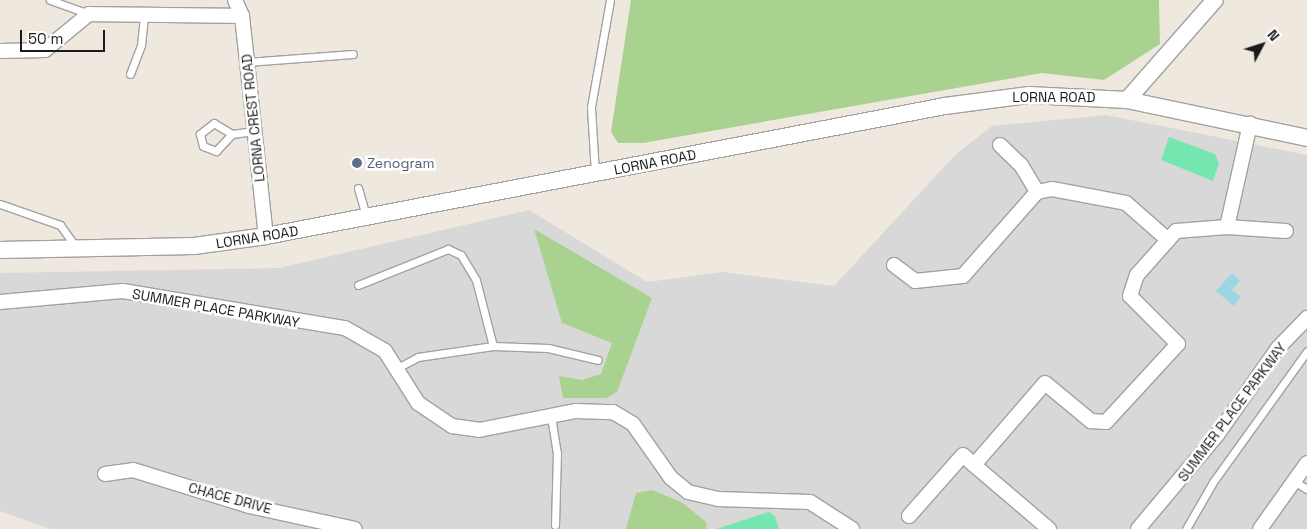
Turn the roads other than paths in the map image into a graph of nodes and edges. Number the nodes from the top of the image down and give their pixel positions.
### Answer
1 (50, 0) edge
2 (235, 0) edge
3 (610, 0) edge
4 (1215, 0) edge
5 (89, 14) junction
6 (144, 14) junction
7 (242, 16) junction
8 (0, 51) edge
9 (353, 54) dead end
10 (247, 62) junction
11 (130, 74) dead end
12 (1127, 100) junction
13 (1250, 124) junction
14 (254, 131) junction
15 (232, 134) junction
16 (1307, 138) edge
17 (1000, 145) dead end
18 (595, 174) junction
19 (358, 188) dead end
20 (1037, 192) junction
21 (0, 204) edge
22 (367, 217) junction
23 (1227, 227) junction
24 (1286, 231) dead end
25 (266, 236) junction
26 (1168, 240) junction
27 (77, 248) junction
28 (0, 250) edge
29 (894, 265) dead end
30 (358, 285) dead end
31 (0, 302) edge
32 (1307, 318) edge
33 (493, 346) junction
34 (1307, 352) edge
35 (598, 360) dead end
36 (397, 368) junction
37 (551, 416) junction
38 (1307, 463) edge
39 (974, 464) junction
40 (105, 474) dead end
41 (1294, 481) junction
42 (1307, 488) edge
43 (909, 516) dead end
44 (555, 525) dead end
45 (1040, 526) edge
46 (356, 529) edge
47 (852, 529) edge
48 (1138, 529) edge
49 (1186, 529) edge
50 (1260, 529) edge

1 - 5 lane
2 - 7 street, LORNA CREST ROAD
3 - 18 lane
4 - 12 street
5 - 6 street
5 - 8 street
6 - 7 street
6 - 11 lane
7 - 10 street, LORNA CREST ROAD
9 - 10 lane
10 - 14 street, LORNA CREST ROAD
12 - 13 street, LORNA ROAD
12 - 18 street, LORNA ROAD
13 - 16 street, LORNA ROAD
13 - 23 street
14 - 15 lane
14 - 25 street, LORNA CREST ROAD
15 - 15 lane
17 - 20 street
18 - 22 street, LORNA ROAD
19 - 22 lane
20 - 26 street
20 - 29 street
21 - 27 lane
22 - 25 street, LORNA ROAD
23 - 24 street
23 - 26 street
25 - 27 street, LORNA ROAD
26 - 39 street
27 - 28 street, LORNA ROAD
30 - 33 lane
31 - 36 street, SUMMER PLACE PARKWAY
32 - 48 street, SUMMER PLACE PARKWAY
33 - 35 lane
33 - 36 lane
34 - 49 lane
36 - 37 street, SUMMER PLACE PARKWAY
37 - 44 lane
37 - 47 street, SUMMER PLACE PARKWAY
38 - 41 street
39 - 43 street
39 - 45 street
40 - 46 street, CHACE DRIVE
41 - 42 lane
41 - 50 street

